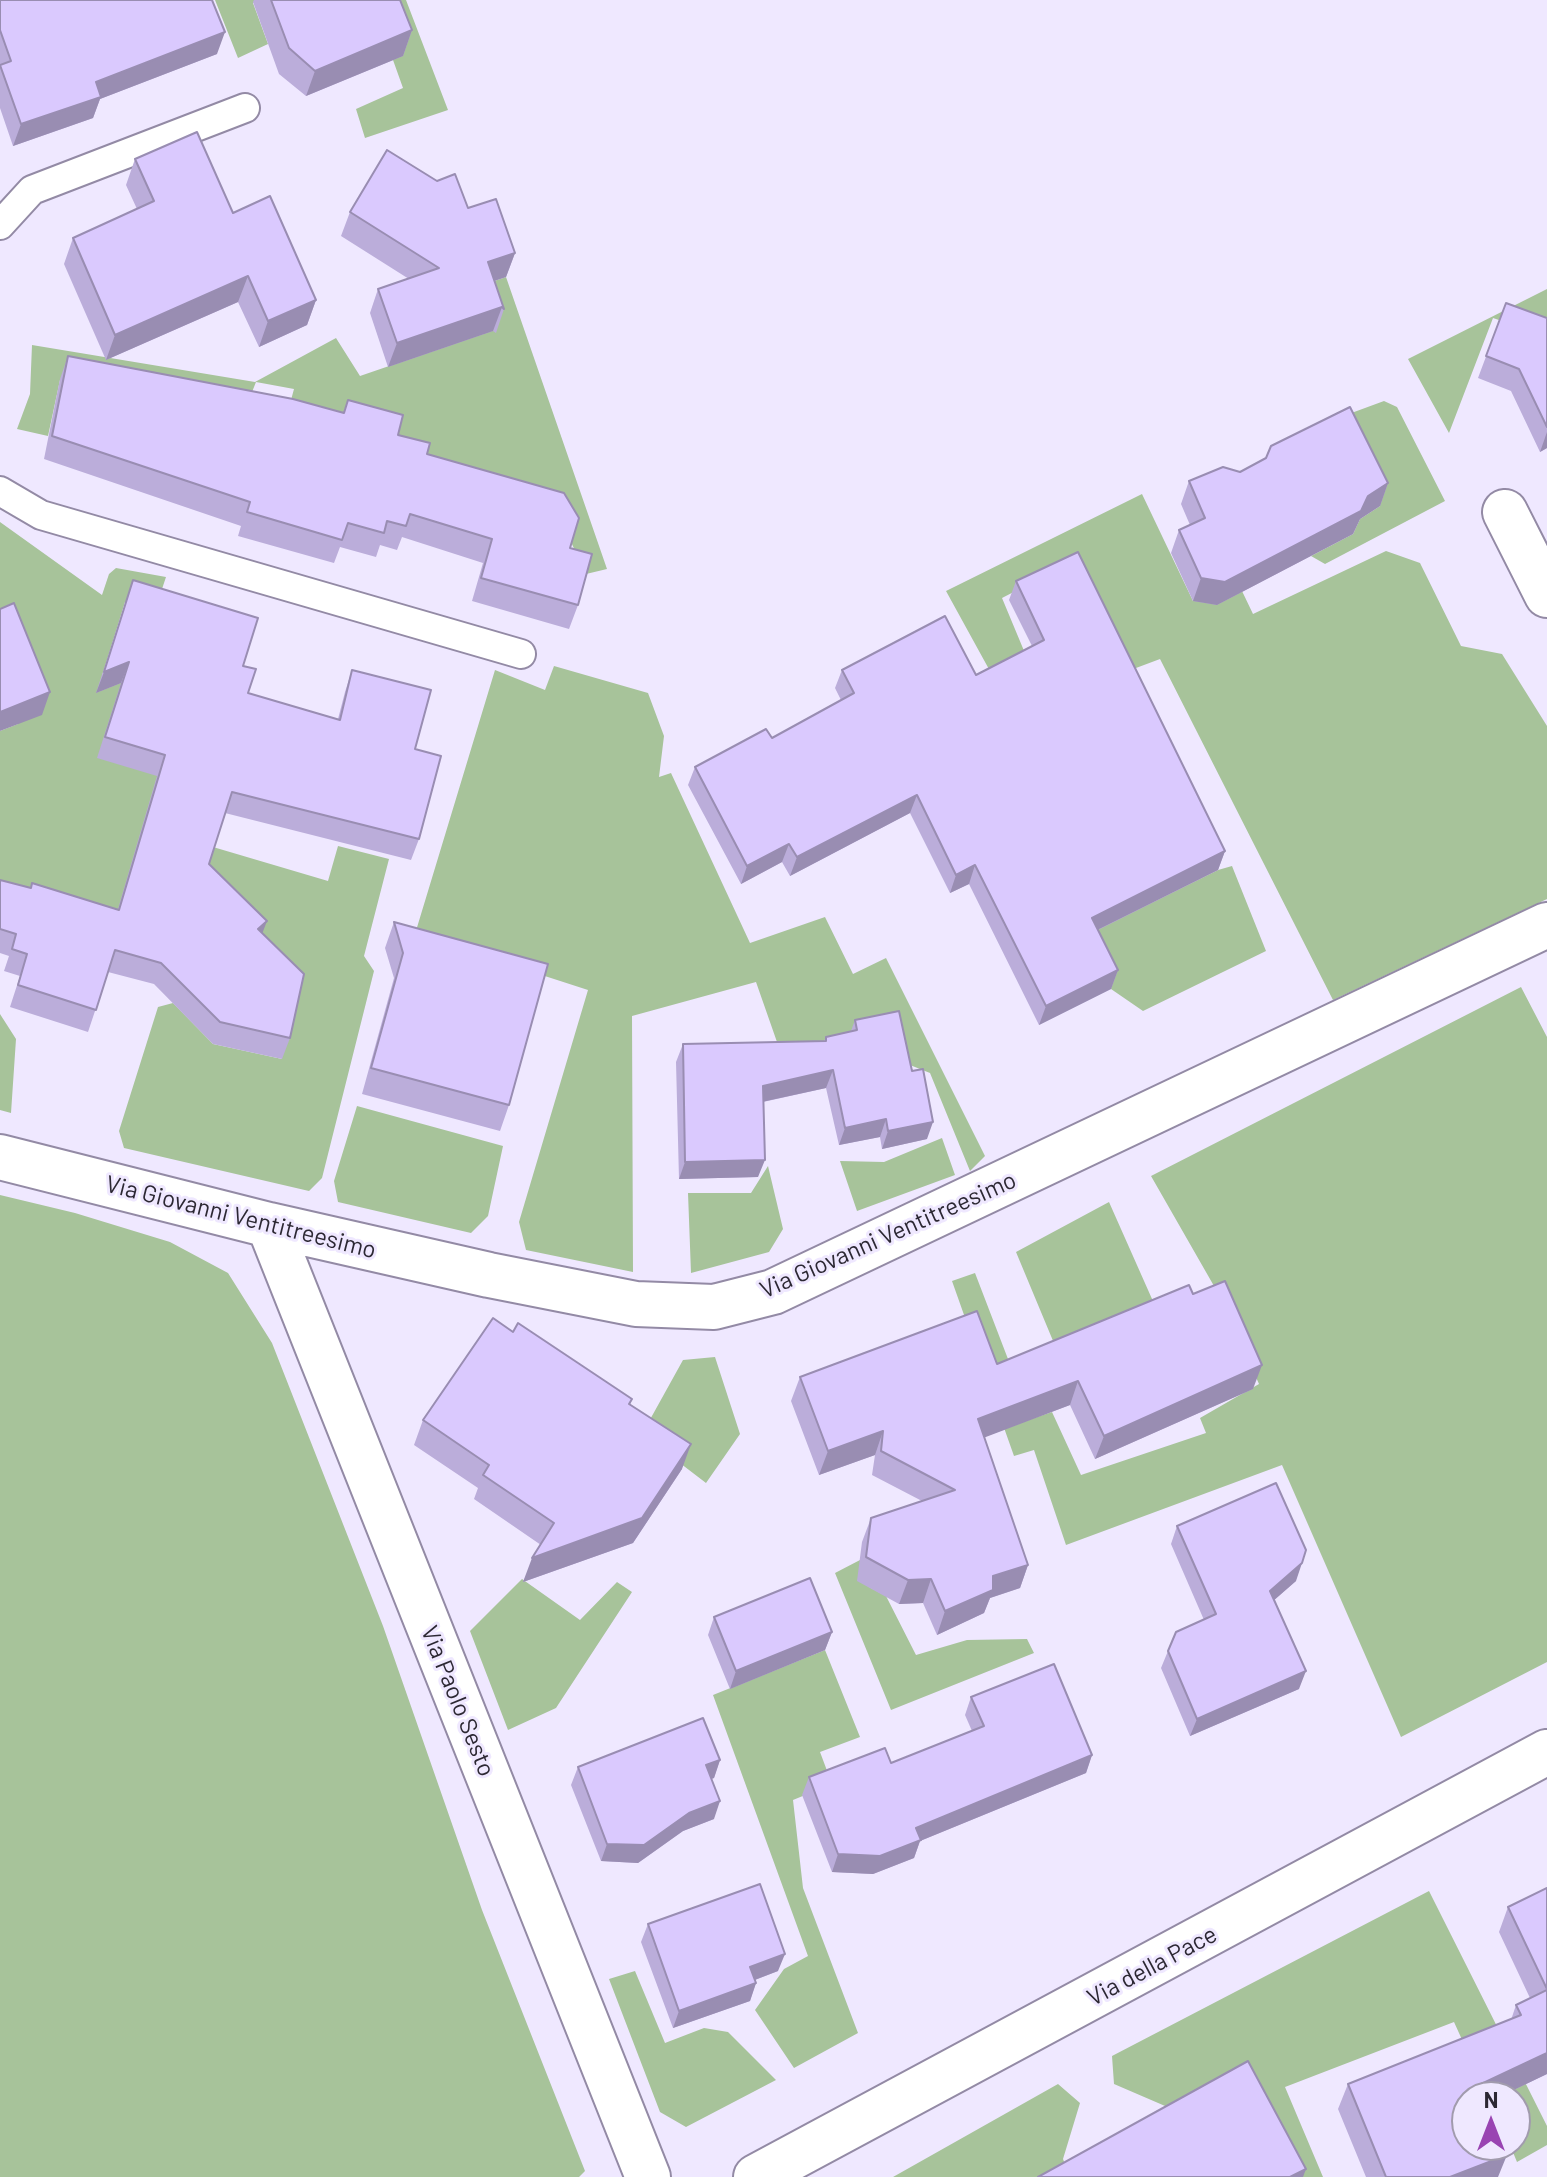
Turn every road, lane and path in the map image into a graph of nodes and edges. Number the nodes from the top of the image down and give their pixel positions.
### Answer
1 (245, 108) dead end
2 (0, 225) edge
3 (0, 491) edge
4 (1505, 512) dead end
5 (1547, 595) edge
6 (521, 654) dead end
7 (1547, 925) edge
8 (0, 1157) edge
9 (269, 1225) junction
10 (1547, 1752) edge
11 (648, 2177) edge
12 (756, 2177) edge

1 - 2 lane
3 - 6 lane
4 - 5 street
7 - 9 street, Via Giovanni Ventitreesimo
8 - 9 street, Via Giovanni Ventitreesimo
9 - 11 street, Via Paolo Sesto
10 - 12 street, Via della Pace

